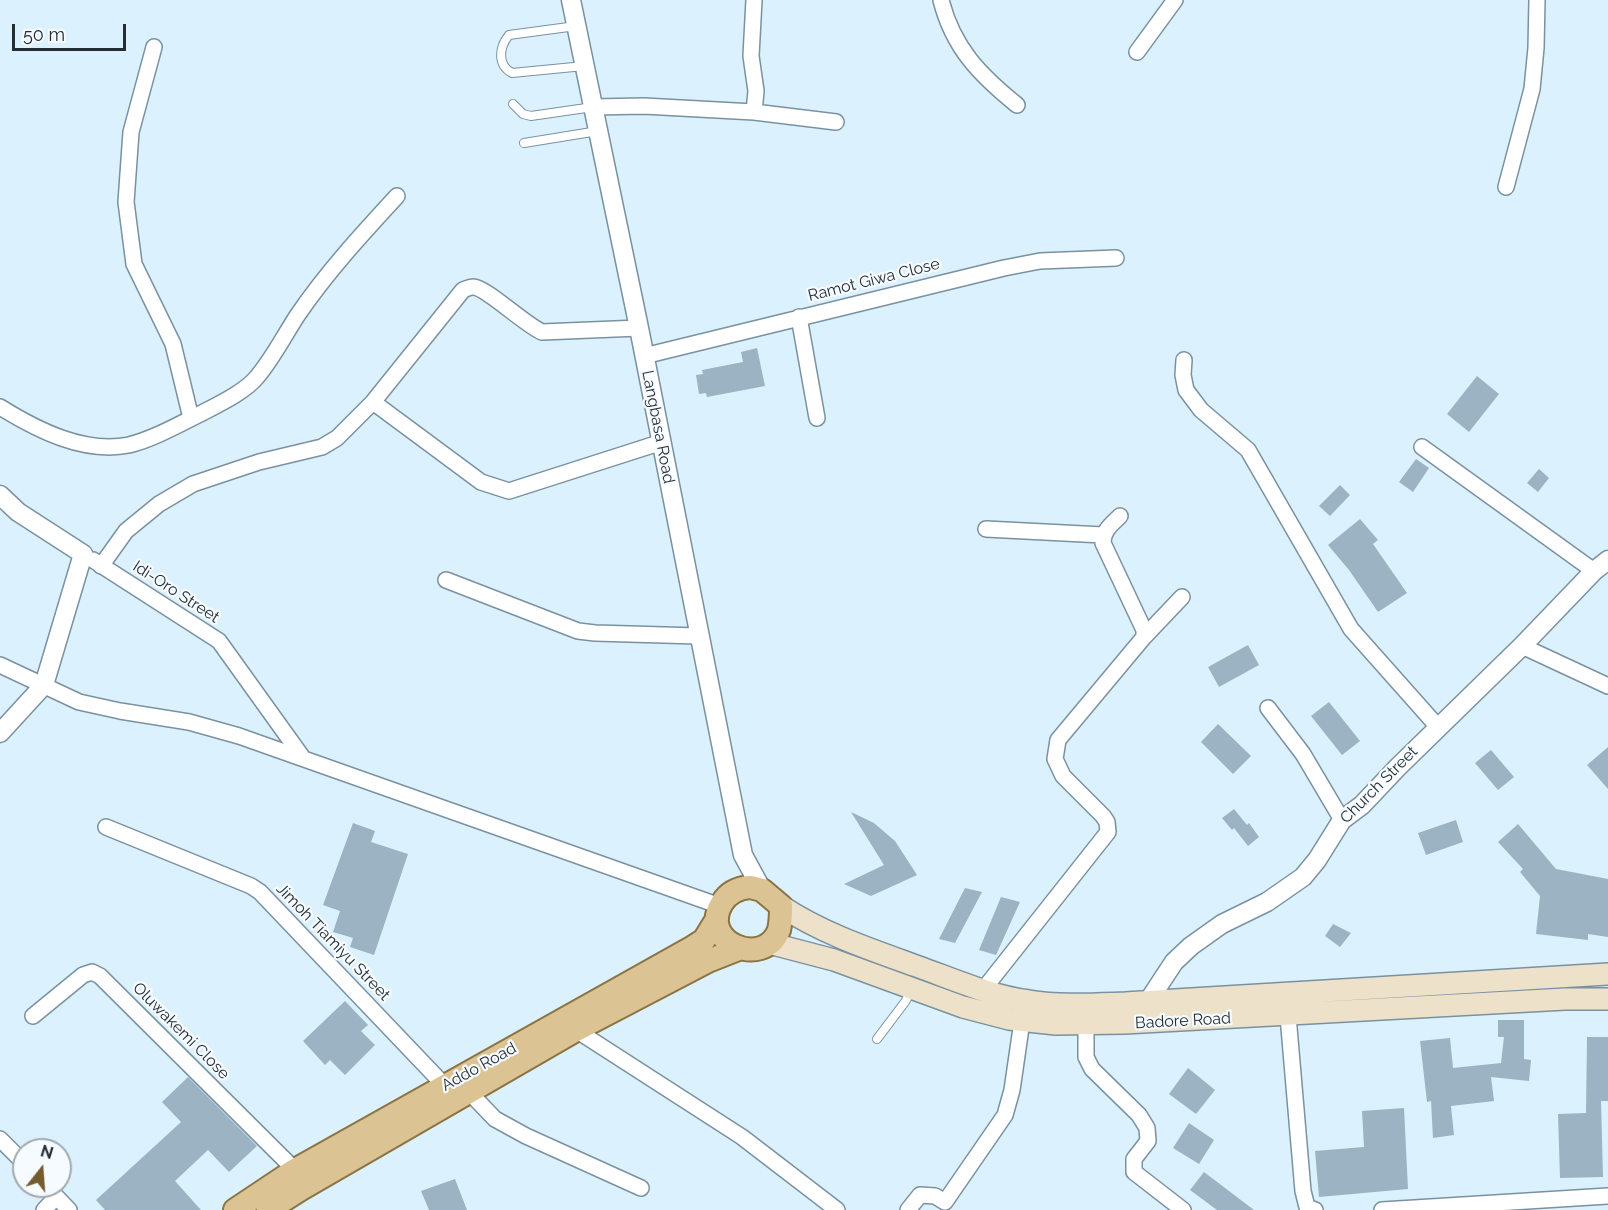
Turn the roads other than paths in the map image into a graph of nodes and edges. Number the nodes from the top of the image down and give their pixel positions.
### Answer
1 (571, 0) edge
2 (754, 0) edge
3 (941, 0) edge
4 (1174, 0) edge
5 (1537, 0) edge
6 (576, 26) junction
7 (154, 47) dead end
8 (1137, 52) dead end
9 (584, 66) junction
10 (513, 105) dead end
11 (1017, 105) dead end
12 (593, 107) junction
13 (754, 112) junction
14 (836, 122) dead end
15 (598, 131) junction
16 (524, 143) dead end
17 (1506, 187) dead end
18 (397, 196) dead end
19 (1116, 258) dead end
20 (799, 317) junction
21 (639, 328) junction
22 (644, 356) junction
23 (1184, 360) dead end
24 (373, 402) junction
25 (0, 407) edge
26 (191, 418) junction
27 (817, 418) dead end
28 (662, 442) junction
29 (1422, 447) dead end
30 (0, 495) edge
31 (1120, 516) dead end
32 (986, 529) dead end
33 (1103, 535) junction
34 (83, 554) junction
35 (102, 566) junction
36 (1601, 566) edge
37 (446, 580) dead end
38 (1182, 597) dead end
39 (698, 636) junction
40 (1144, 638) junction
41 (1522, 646) junction
42 (0, 665) edge
43 (44, 685) junction
44 (1608, 686) edge
45 (1268, 708) dead end
46 (1437, 728) junction
47 (0, 733) edge
48 (303, 758) junction
49 (1342, 820) junction
50 (106, 827) dead end
51 (743, 855) junction
52 (737, 890) junction
53 (762, 890) junction
54 (781, 906) junction
55 (719, 913) junction
56 (769, 943) junction
57 (741, 948) junction
58 (1608, 974) edge
59 (912, 988) junction
60 (983, 990) junction
61 (1608, 999) edge
62 (1149, 1000) junction
63 (33, 1016) dead end
64 (1288, 1016) junction
65 (1022, 1021) junction
66 (1086, 1024) junction
67 (576, 1030) junction
68 (877, 1039) dead end
69 (444, 1085) junction
70 (469, 1092) junction
71 (0, 1139) edge
72 (12, 1152) edge
73 (296, 1170) junction
74 (641, 1188) dead end
75 (1608, 1196) edge
76 (58, 1198) edge
77 (950, 1206) edge
78 (69, 1210) edge
79 (235, 1210) edge
80 (268, 1210) edge
81 (837, 1210) edge
82 (908, 1210) edge
83 (1183, 1210) edge
84 (1315, 1210) edge
85 (1382, 1210) edge

1 - 6 street, Langbasa Road
2 - 13 street
3 - 11 street
4 - 8 street
5 - 17 street
6 - 9 street, Langbasa Road
6 - 9 lane
7 - 26 street
9 - 12 street, Langbasa Road
10 - 12 lane
12 - 13 street
12 - 15 street, Langbasa Road
13 - 14 street
15 - 16 lane
15 - 21 street, Langbasa Road
18 - 26 street
19 - 20 street, Ramot Giwa Close
20 - 22 street, Ramot Giwa Close
20 - 27 street
21 - 22 street, Langbasa Road
21 - 24 street
22 - 28 street, Langbasa Road
23 - 46 street
24 - 28 street
24 - 35 street
25 - 26 street
28 - 39 street, Langbasa Road
29 - 36 street
30 - 34 street
31 - 33 street
32 - 33 street
33 - 40 street
34 - 35 street, Idi-Oro Street
34 - 43 street
35 - 48 street, Idi-Oro Street
36 - 41 street, Church Street
37 - 39 street
38 - 40 street
39 - 51 street, Langbasa Road
40 - 60 street
41 - 44 street
41 - 46 street, Church Street
42 - 43 street
43 - 47 street
43 - 48 street
45 - 49 street
46 - 49 street, Church Street
48 - 55 street
49 - 62 street, Church Street
50 - 69 street, Jimoh Tiamiyu Street
51 - 52 street
51 - 53 street
52 - 53 main road
52 - 55 main road
53 - 54 main road
54 - 56 main road
54 - 60 main road, Badore Road
55 - 57 main road
55 - 69 main road, Addo Road
56 - 57 main road
56 - 59 main road, Badore Road
57 - 67 main road, Addo Road
58 - 62 main road, Badore Road
59 - 65 main road, Badore Road
59 - 68 lane
60 - 62 main road, Badore Road
61 - 64 main road, Badore Road
63 - 73 street, Oluwakemi Close
64 - 66 main road, Badore Road
64 - 84 street
65 - 66 main road, Badore Road
65 - 77 street
66 - 83 street
67 - 70 main road, Addo Road
67 - 81 street
69 - 73 main road, Addo Road
70 - 74 street
70 - 80 main road, Addo Road
71 - 72 street
73 - 79 main road, Addo Road
75 - 85 street
76 - 78 street
77 - 82 street

